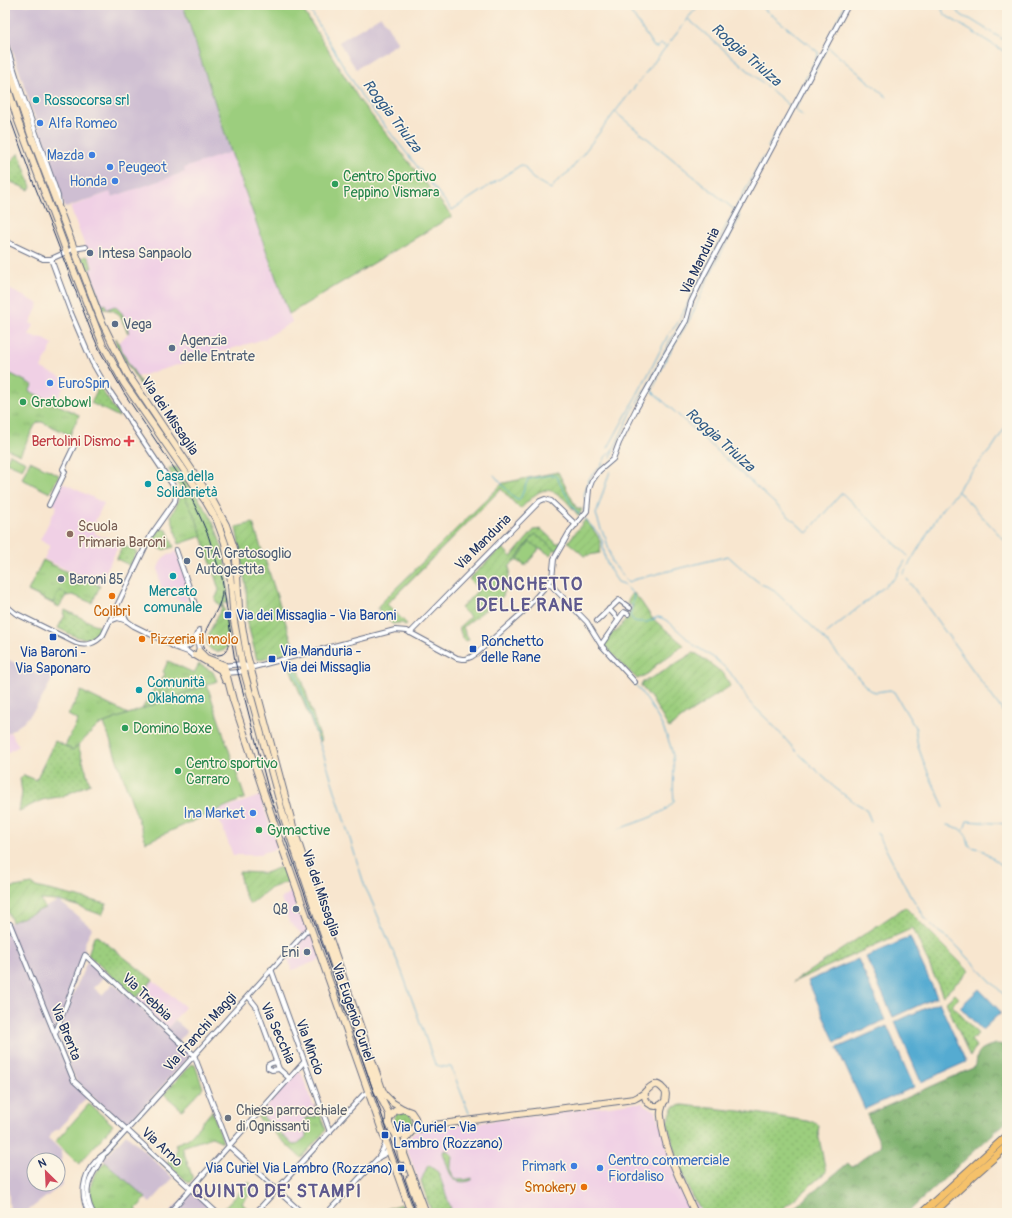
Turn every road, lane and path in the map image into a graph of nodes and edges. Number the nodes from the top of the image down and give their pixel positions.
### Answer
1 (848, 5) edge
2 (5, 41) edge
3 (5, 57) edge
4 (5, 75) edge
5 (14, 78) junction
6 (5, 79) edge
7 (5, 241) edge
8 (86, 247) dead end
9 (70, 250) junction
10 (51, 259) junction
11 (71, 440) dead end
12 (49, 505) dead end
13 (576, 525) junction
14 (176, 550) dead end
15 (549, 583) junction
16 (5, 603) edge
17 (118, 604) junction
18 (196, 607) dead end
19 (630, 608) dead end
20 (609, 609) junction
21 (114, 613) junction
22 (120, 613) junction
23 (628, 614) dead end
24 (118, 618) junction
25 (618, 619) junction
26 (110, 621) junction
27 (127, 621) junction
28 (597, 621) dead end
29 (410, 633) junction
30 (170, 644) junction
31 (190, 645) junction
32 (601, 645) junction
33 (197, 651) junction
34 (188, 652) junction
35 (242, 664) junction
36 (250, 668) junction
37 (224, 670) junction
38 (244, 671) junction
39 (635, 682) dead end
40 (10, 924) dead end
41 (310, 927) junction
42 (271, 969) junction
43 (248, 996) junction
44 (55, 1034) junction
45 (194, 1055) junction
46 (277, 1062) junction
47 (304, 1062) junction
48 (279, 1069) junction
49 (289, 1078) junction
50 (368, 1092) junction
51 (645, 1092) junction
52 (634, 1099) junction
53 (646, 1101) junction
54 (663, 1104) junction
55 (654, 1106) junction
56 (403, 1109) junction
57 (660, 1117) junction
58 (390, 1118) junction
59 (416, 1121) junction
60 (434, 1125) junction
61 (127, 1130) junction
62 (330, 1132) junction
63 (411, 1132) junction
64 (395, 1133) junction
65 (1007, 1136) edge
66 (386, 1142) junction
67 (229, 1146) junction
68 (1007, 1146) edge
69 (389, 1150) junction
70 (107, 1152) junction
71 (379, 1157) junction
72 (391, 1157) junction
73 (191, 1189) junction
74 (277, 1191) junction
75 (261, 1211) edge
76 (89, 1213) edge
77 (93, 1213) edge
78 (169, 1213) edge
79 (217, 1213) edge
80 (302, 1213) edge
81 (327, 1213) edge
82 (411, 1213) edge
83 (421, 1213) edge
84 (426, 1213) edge
85 (695, 1213) edge
86 (922, 1213) edge
87 (933, 1213) edge

1 - 13 street, Via Manduria
2 - 5 street, Via dei Missaglia
3 - 5 main road, Via dei Missaglia
4 - 5 street
5 - 9 main road, Via dei Missaglia
6 - 9 main road, Via dei Missaglia
7 - 10 street
8 - 9 street
9 - 10 street
9 - 35 main road, Via dei Missaglia
9 - 36 main road, Via dei Missaglia
10 - 17 street
11 - 12 street
13 - 15 street, Via Manduria
13 - 29 street, Via Manduria
14 - 18 street
15 - 29 street
15 - 32 street
16 - 26 street
17 - 21 street
17 - 22 street
19 - 20 street
20 - 25 street
20 - 28 street
21 - 22 street
21 - 24 street
21 - 26 street
22 - 27 street
23 - 25 street
24 - 26 street
24 - 27 street
25 - 32 street
27 - 30 street
29 - 36 street
30 - 31 street
30 - 34 street
31 - 33 street
31 - 33 street
31 - 34 street
32 - 39 street
33 - 34 street
33 - 37 main road
35 - 36 street
35 - 37 street
35 - 38 main road, Via dei Missaglia
36 - 38 street
36 - 56 main road, Via dei Missaglia
37 - 38 street
37 - 41 main road, Via Eugenio Curiel
38 - 58 main road, Via dei Missaglia
40 - 44 street, Via Brenta
41 - 42 street, Via Franchi Maggi
41 - 50 main road, Via Eugenio Curiel
42 - 43 street, Via Franchi Maggi
42 - 47 street, Via Mincio
43 - 45 street, Via Franchi Maggi
43 - 46 street, Via Secchia
44 - 45 street, Via Trebbia
44 - 61 street, Via Brenta
45 - 61 street, Via Franchi Maggi
45 - 67 street
46 - 48 street, Via Secchia
46 - 48 street
47 - 49 street
47 - 62 street, Via Mincio
48 - 49 street, Via Secchia
49 - 67 street
50 - 62 street
50 - 66 main road, Via Eugenio Curiel
51 - 52 main road
51 - 53 main road
51 - 54 main road
52 - 53 main road
52 - 60 main road
53 - 55 main road
54 - 55 main road
54 - 57 main road
55 - 57 main road
56 - 58 main road
56 - 59 main road, Via dei Missaglia
57 - 85 main road
58 - 64 main road, Via dei Missaglia
59 - 60 main road
59 - 63 main road
60 - 63 main road
61 - 70 street, Via Franchi Maggi
61 - 73 street, Via Arno
62 - 74 street
63 - 64 main road
63 - 84 main road
64 - 83 main road
65 - 86 highway
66 - 69 main road, Via Eugenio Curiel
66 - 71 street
67 - 73 street
67 - 74 street
68 - 87 highway
69 - 71 street
69 - 72 main road, Via Eugenio Curiel
70 - 76 street, Via Franchi Maggi
70 - 77 street, Via Franchi Maggi
71 - 72 street
71 - 81 street
72 - 82 main road, Via Eugenio Curiel
73 - 78 street
73 - 79 street, Via Arno
74 - 75 street
74 - 80 street

